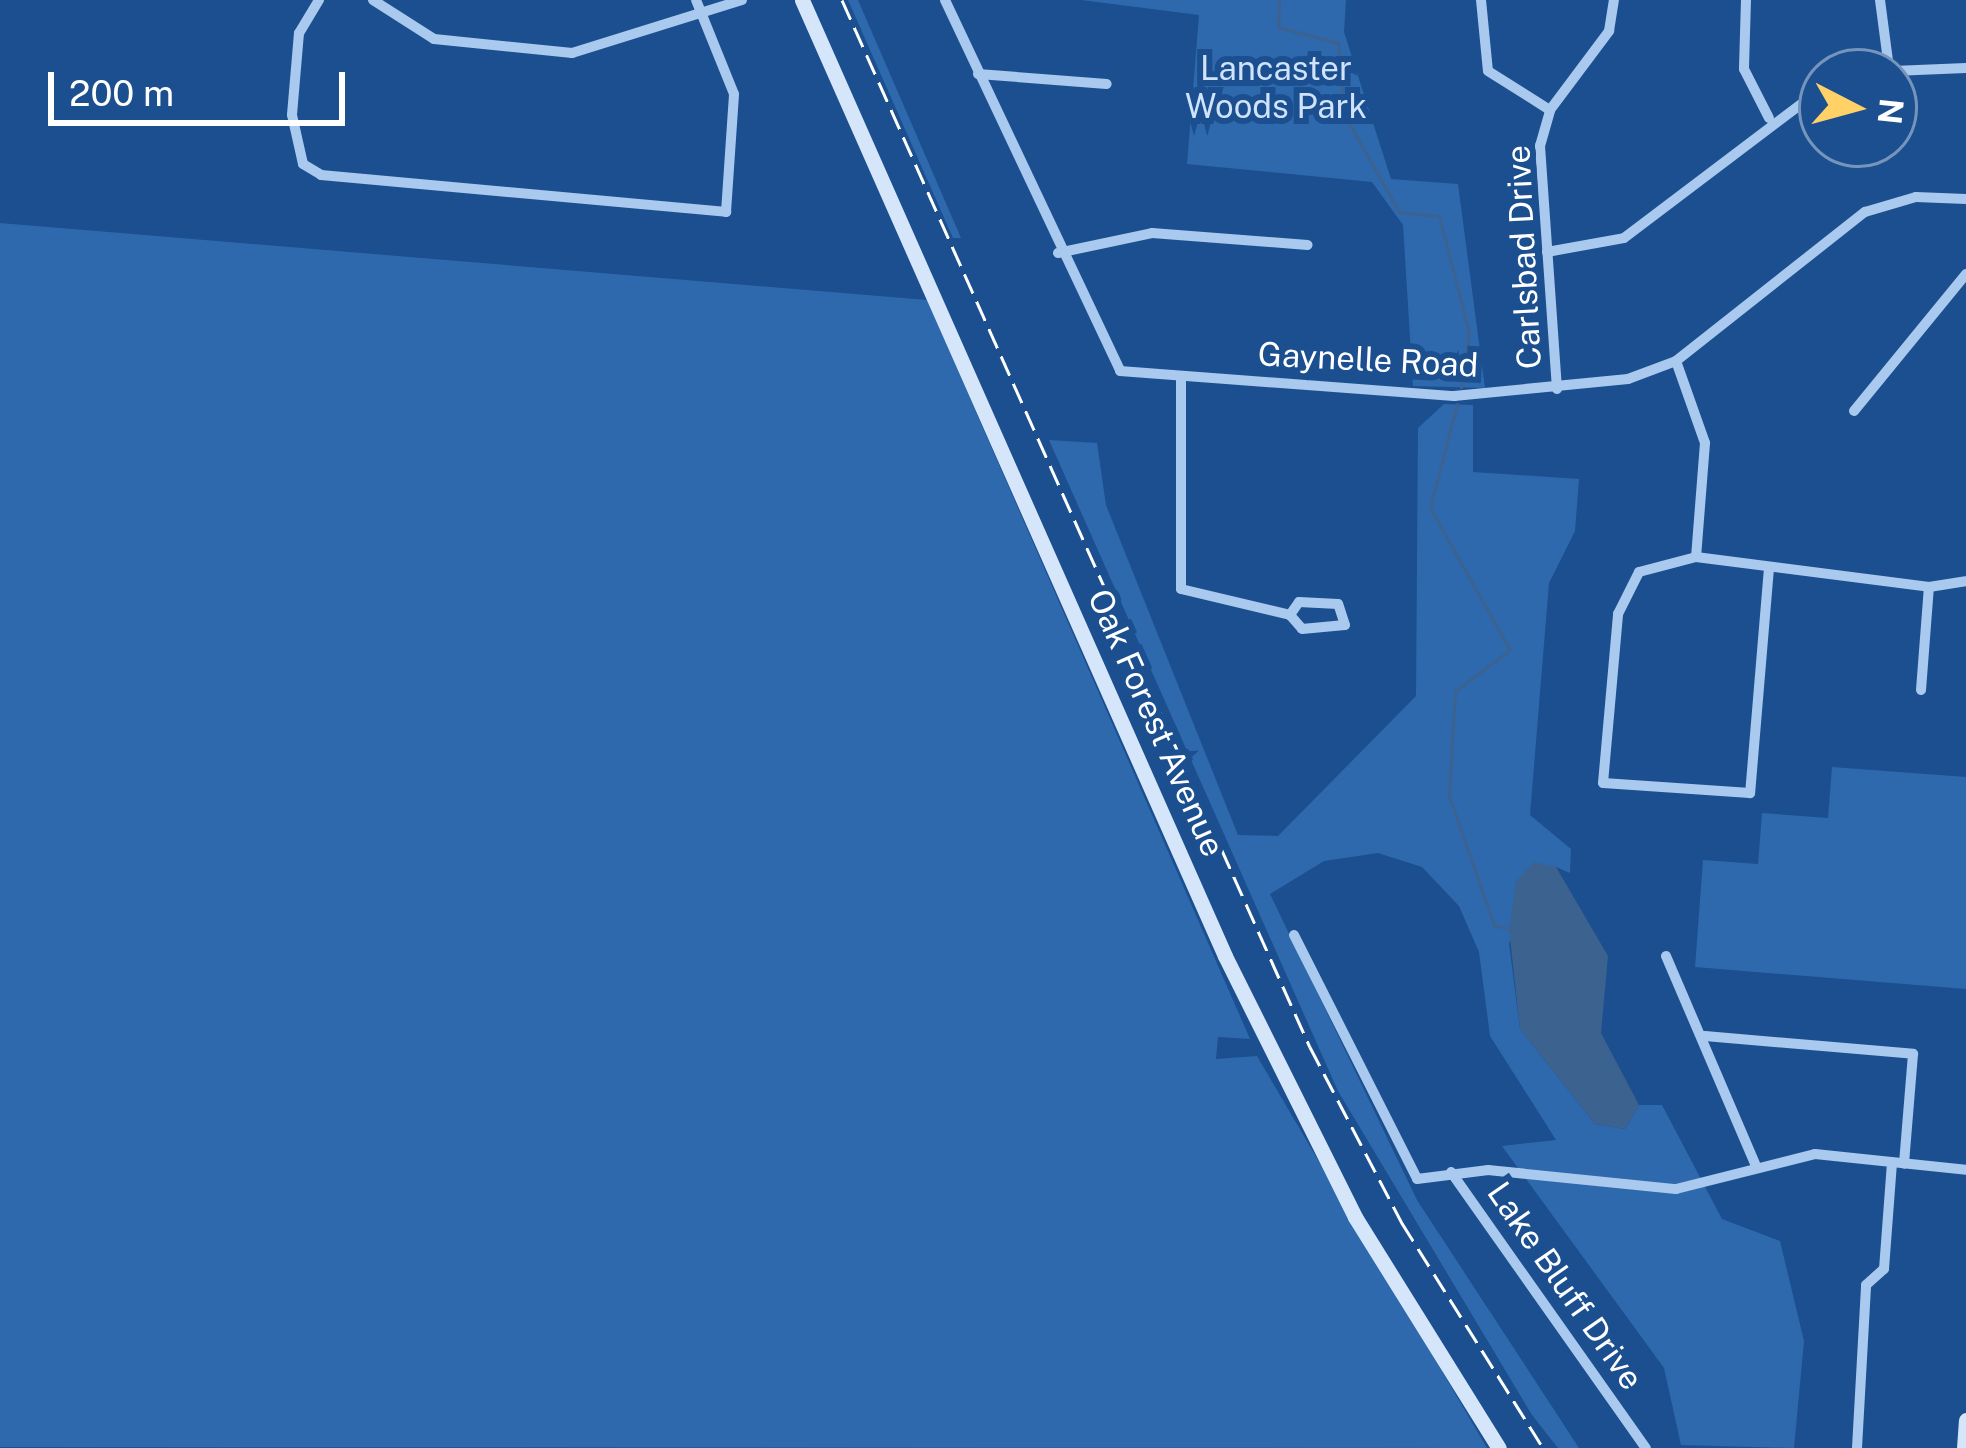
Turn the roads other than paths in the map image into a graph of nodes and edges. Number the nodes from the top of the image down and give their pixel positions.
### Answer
1 (319, 0) edge
2 (373, 0) edge
3 (742, 0) edge
4 (802, 0) edge
5 (945, 0) edge
6 (1481, 0) edge
7 (1614, 0) edge
8 (1746, 0) edge
9 (1880, 0) edge
10 (702, 4) edge
11 (1886, 48) edge
12 (1918, 68) edge
13 (1966, 68) edge
14 (978, 74) junction
15 (1108, 83) dead end
16 (1798, 102) edge
17 (1550, 110) junction
18 (1769, 118) junction
19 (1966, 200) edge
20 (1308, 245) dead end
21 (1547, 252) junction
22 (1058, 254) junction
23 (1966, 274) edge
24 (1676, 361) junction
25 (1180, 376) junction
26 (1557, 389) junction
27 (1854, 411) dead end
28 (1696, 556) junction
29 (1769, 568) junction
30 (1966, 580) edge
31 (1929, 587) junction
32 (1290, 615) junction
33 (1921, 690) dead end
34 (1294, 935) dead end
35 (1666, 956) dead end
36 (1705, 1036) junction
37 (1898, 1163) junction
38 (1755, 1164) junction
39 (1966, 1170) edge
40 (1451, 1172) junction
41 (1966, 1420) edge
42 (1498, 1448) edge
43 (1646, 1448) edge
44 (1857, 1448) edge
45 (1964, 1448) edge

1 - 10 street
2 - 10 street
3 - 10 street
4 - 42 street, Oak Forest Avenue
5 - 14 street, Gaynelle Road
6 - 17 street
7 - 17 street, Carlsbad Drive
8 - 18 street
9 - 11 street
12 - 13 street
14 - 15 street
14 - 22 street, Gaynelle Road
16 - 18 street
17 - 21 street, Carlsbad Drive
18 - 21 street
19 - 24 street, Gaynelle Road
20 - 22 street
21 - 26 street, Carlsbad Drive
22 - 25 street, Gaynelle Road
23 - 27 street
24 - 26 street, Gaynelle Road
24 - 28 street
25 - 26 street, Gaynelle Road
25 - 32 street
28 - 29 street
28 - 29 street
29 - 31 street
30 - 31 street
31 - 33 street
32 - 32 street
34 - 40 street, Lake Bluff Drive
35 - 36 street
36 - 37 street
36 - 38 street
37 - 38 street
37 - 39 street
37 - 44 street
38 - 40 street
40 - 43 street, Lake Bluff Drive
41 - 45 street

